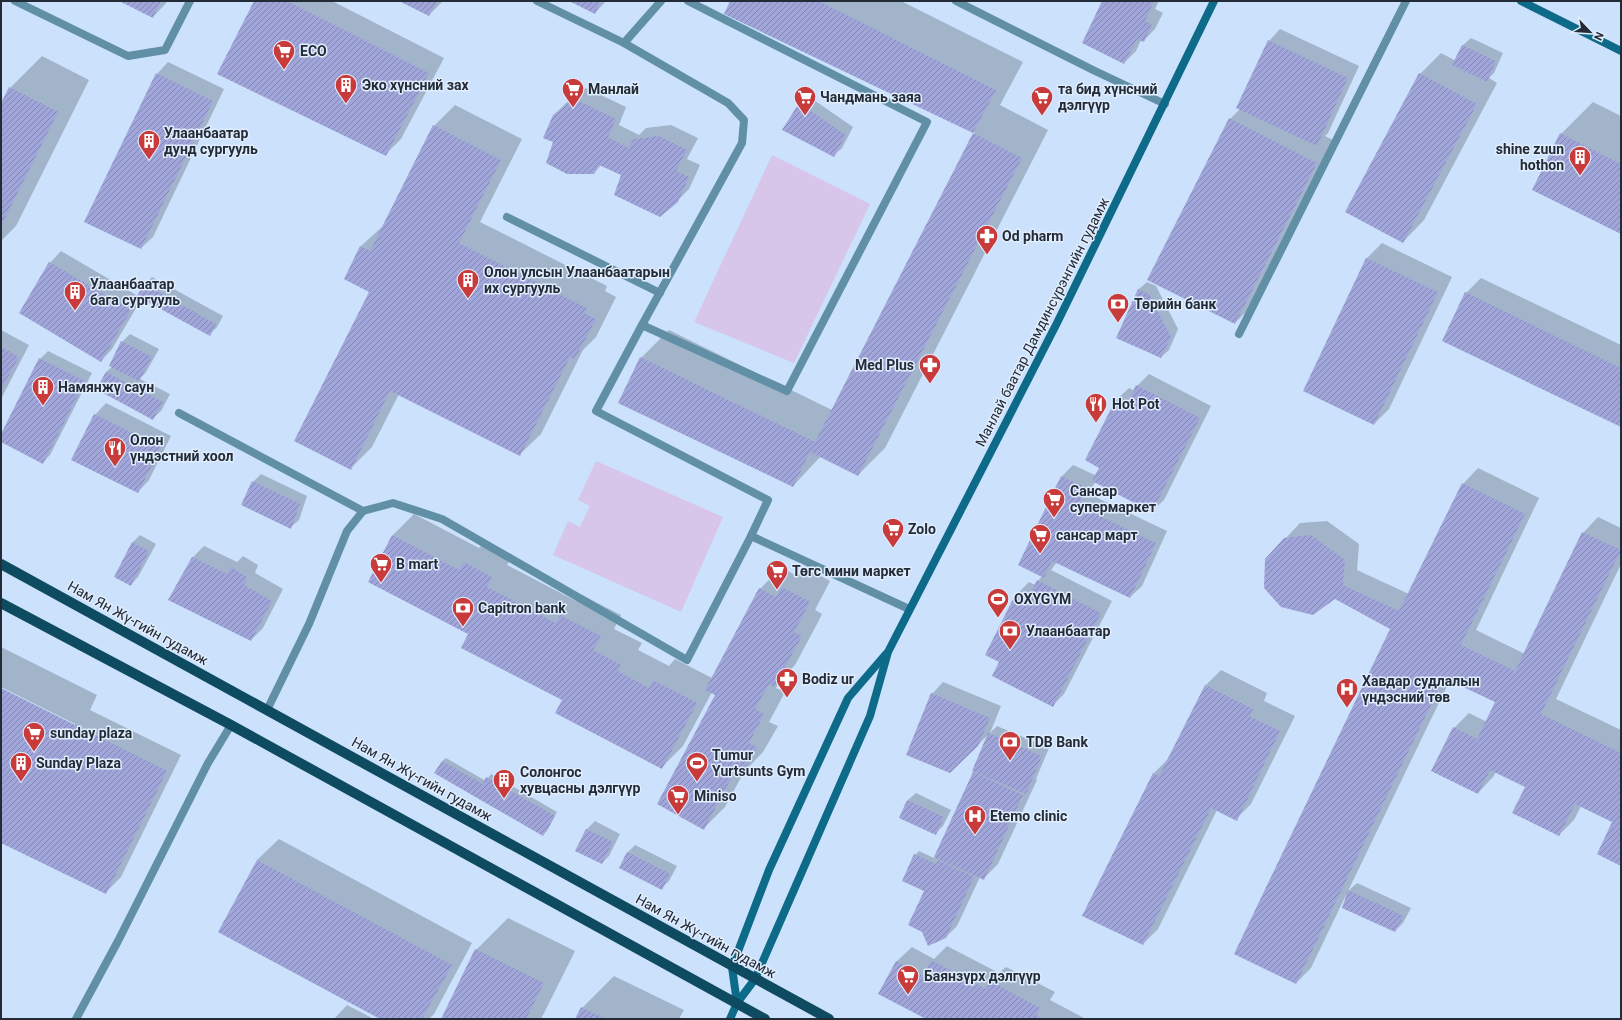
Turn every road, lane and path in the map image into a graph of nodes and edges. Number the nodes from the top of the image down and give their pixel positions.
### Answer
1 (15, 1) edge
2 (190, 1) edge
3 (537, 1) edge
4 (661, 1) edge
5 (688, 1) edge
6 (956, 1) edge
7 (1214, 1) edge
8 (1406, 1) edge
9 (1521, 1) edge
10 (624, 43) junction
11 (1621, 51) edge
12 (1165, 104) junction
13 (507, 217) dead end
14 (660, 292) junction
15 (642, 325) junction
16 (1239, 334) dead end
17 (179, 413) dead end
18 (363, 511) junction
19 (751, 536) junction
20 (1, 564) edge
21 (1, 603) edge
22 (909, 610) junction
23 (888, 652) junction
24 (266, 710) junction
25 (231, 725) junction
26 (732, 967) junction
27 (755, 979) junction
28 (737, 1003) junction
29 (76, 1019) edge
30 (730, 1019) edge
31 (765, 1019) edge
32 (829, 1019) edge

1 - 2 street
3 - 10 street
4 - 10 street
5 - 15 street
6 - 12 street
7 - 12 main road, Манлай баатар Дамдинсүрэнгийн гудамж
8 - 16 street
9 - 11 main road
10 - 14 street
12 - 22 main road, Манлай баатар Дамдинсүрэнгийн гудамж
13 - 14 street
14 - 15 street
15 - 19 street
17 - 18 street
18 - 19 street
18 - 24 street
19 - 22 street
20 - 24 main road, Нам Ян Жү-гийн гудамж
21 - 25 main road
22 - 23 main road, Манлай баатар Дамдинсүрэнгийн гудамж
23 - 26 main road, Манлай баатар Дамдинсүрэнгийн гудамж
23 - 27 main road, Манлай баатар Дамдинсүрэнгийн гудамж
24 - 26 main road, Нам Ян Жү-гийн гудамж
25 - 28 main road
25 - 29 street
26 - 27 main road, Нам Ян Жү-гийн гудамж
26 - 28 main road, Манлай баатар Дамдинсүрэнгийн гудамж
27 - 28 main road, Манлай баатар Дамдинсүрэнгийн гудамж
27 - 32 main road, Нам Ян Жү-гийн гудамж
28 - 30 main road
28 - 31 main road

